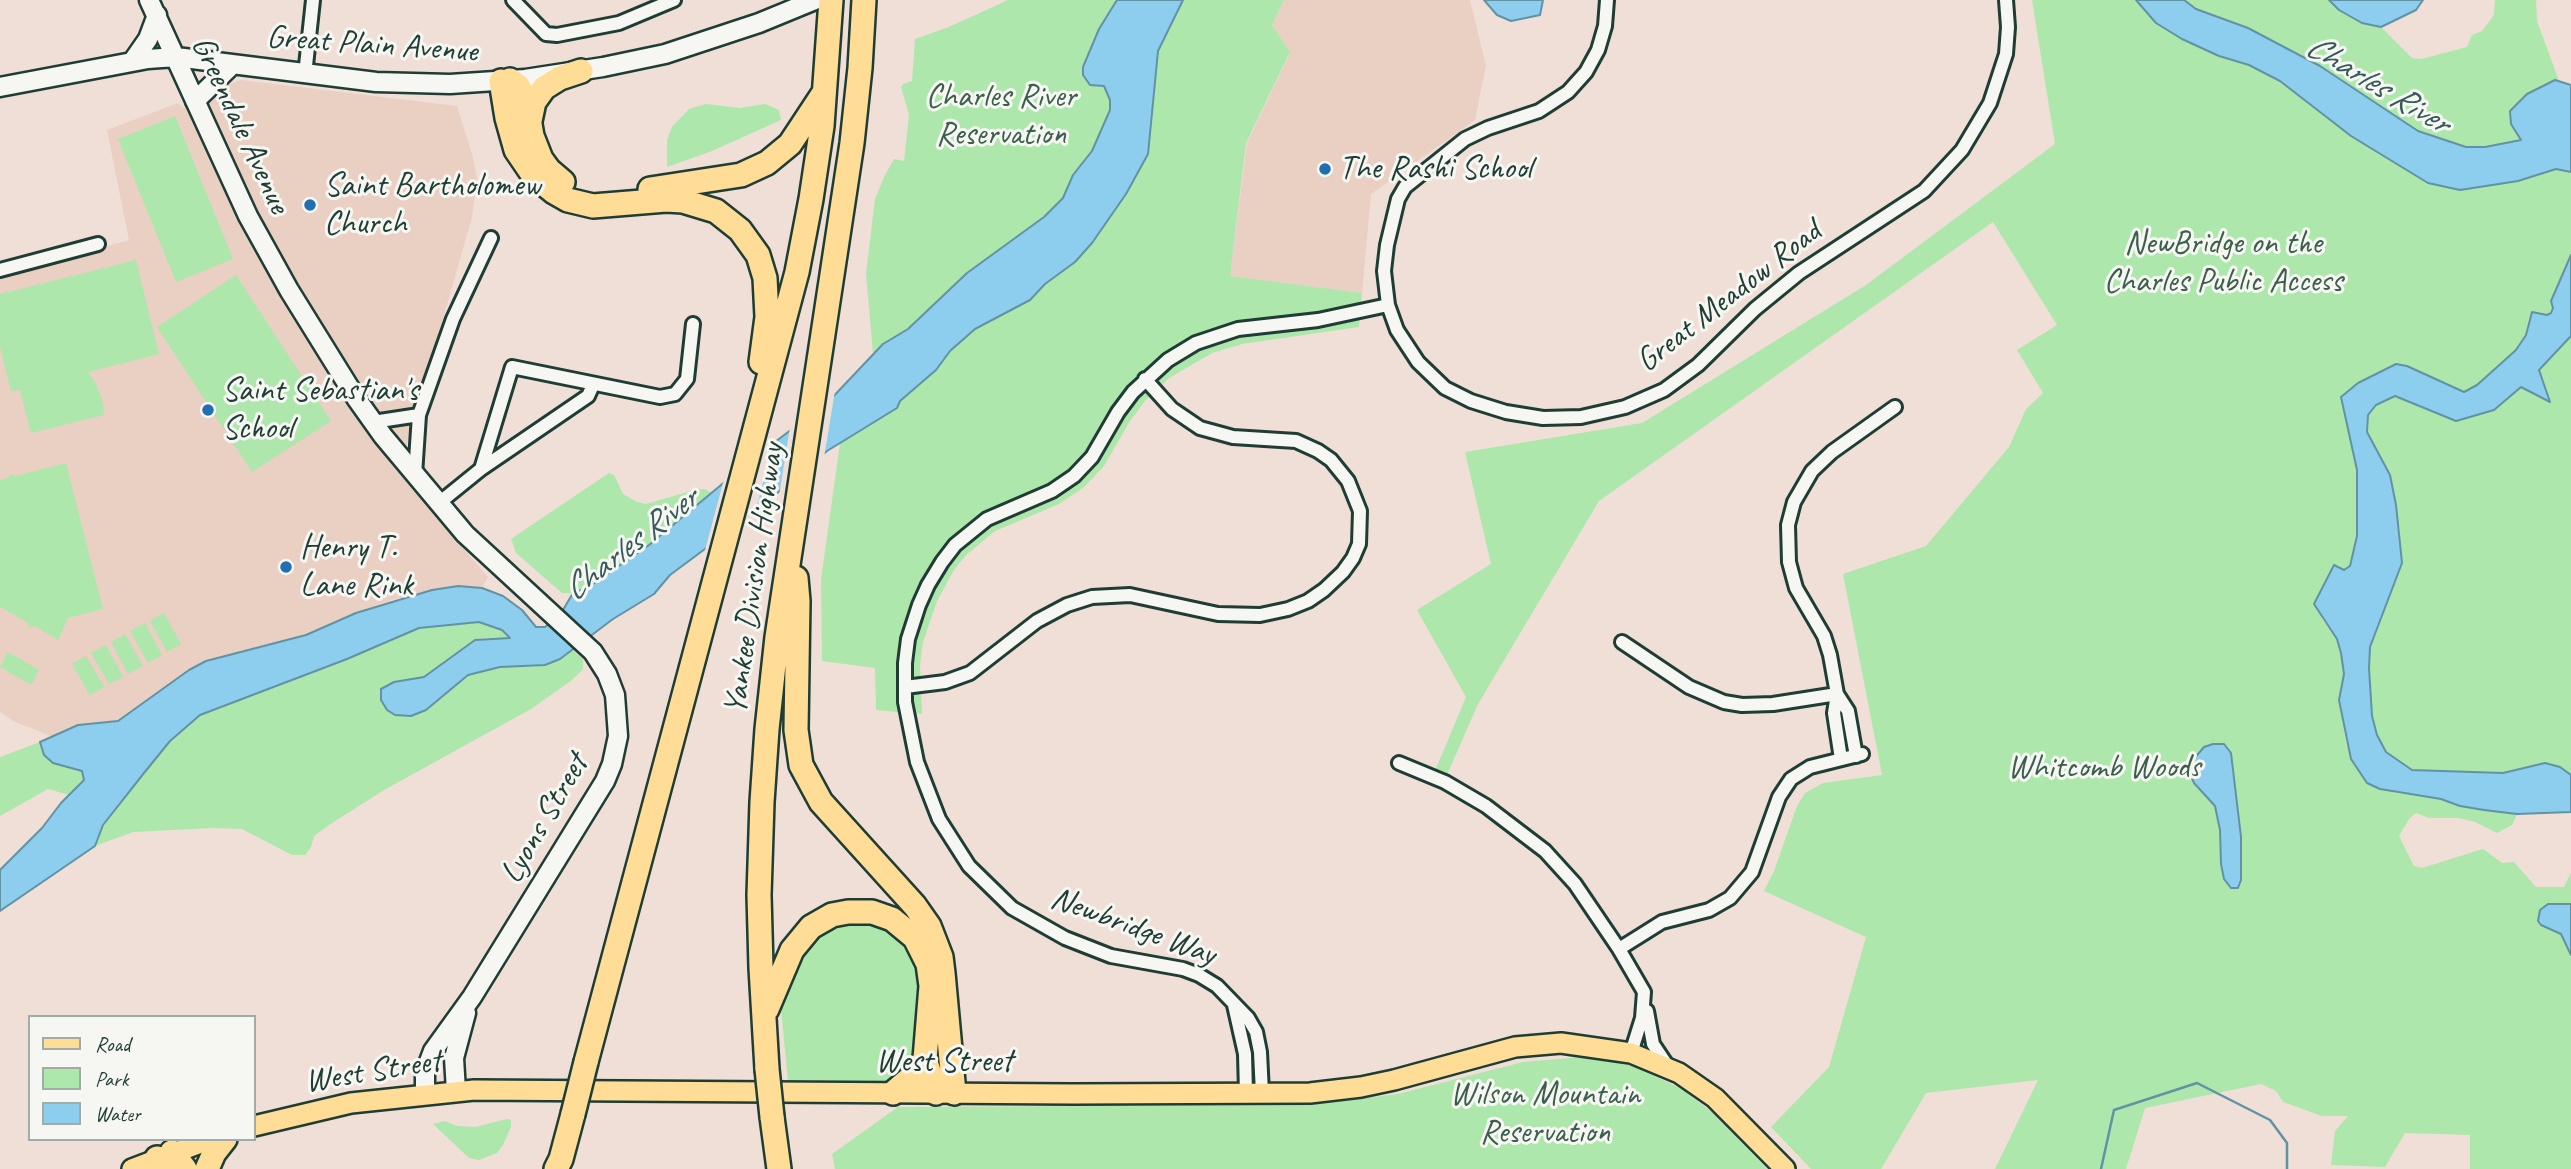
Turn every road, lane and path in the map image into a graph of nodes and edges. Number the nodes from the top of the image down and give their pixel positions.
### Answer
1 (313, 0) edge
2 (513, 0) edge
3 (674, 0) edge
4 (831, 0) edge
5 (863, 0) edge
6 (1607, 0) edge
7 (2006, 0) edge
8 (809, 3) edge
9 (153, 8) edge
10 (176, 57) junction
11 (132, 62) junction
12 (232, 65) junction
13 (581, 71) junction
14 (305, 75) junction
15 (505, 80) junction
16 (0, 87) edge
17 (826, 90) junction
18 (195, 101) junction
19 (531, 128) junction
20 (491, 238) dead end
21 (98, 244) dead end
22 (0, 270) edge
23 (1388, 304) junction
24 (693, 324) dead end
25 (1145, 379) junction
26 (593, 384) junction
27 (1895, 407) dead end
28 (419, 415) junction
29 (760, 418) junction
30 (373, 422) junction
31 (481, 469) junction
32 (415, 475) junction
33 (439, 503) junction
34 (794, 527) junction
35 (568, 630) joint
36 (1622, 642) dead end
37 (905, 687) junction
38 (1837, 694) junction
39 (1841, 759) junction
40 (1399, 763) dead end
41 (1619, 949) junction
42 (472, 997) junction
43 (1645, 998) junction
44 (763, 1018) junction
45 (1631, 1053) junction
46 (925, 1059) junction
47 (1670, 1067) junction
48 (456, 1091) junction
49 (893, 1093) junction
50 (945, 1093) junction
51 (1254, 1093) junction
52 (425, 1094) junction
53 (256, 1126) edge
54 (207, 1141) edge
55 (223, 1141) edge
56 (169, 1162) edge
57 (559, 1166) edge
58 (132, 1169) edge
59 (207, 1169) edge
60 (779, 1169) edge
61 (1784, 1169) edge

1 - 14 street
2 - 3 street
4 - 17 highway, Yankee Division Highway
5 - 34 highway, Yankee Division Highway
6 - 23 street, Great Meadow Road
7 - 23 street, Great Meadow Road
8 - 13 main road, Great Plain Avenue
9 - 10 main road, Greendale Avenue
9 - 11 main road
10 - 11 main road, Great Plain Avenue
10 - 12 main road, Great Plain Avenue
10 - 18 main road, Greendale Avenue
11 - 16 main road, Great Plain Avenue
12 - 14 main road, Great Plain Avenue
12 - 18 main road
13 - 15 main road, Great Plain Avenue
13 - 19 highway
14 - 15 main road, Great Plain Avenue
15 - 19 highway
15 - 29 highway
17 - 19 highway
17 - 29 highway, Yankee Division Highway
18 - 30 main road, Greendale Avenue
20 - 28 street
21 - 22 street
23 - 25 street, Newbridge Way
24 - 26 street
25 - 37 street, Newbridge Way
25 - 37 street
26 - 31 street
26 - 31 street
27 - 38 street
28 - 30 street
28 - 32 street
29 - 57 highway, Yankee Division Highway, bridge
30 - 32 main road, Greendale Avenue
31 - 33 street
32 - 33 main road, Greendale Avenue
33 - 35 main road, Greendale Avenue
34 - 44 highway, Yankee Division Highway
34 - 50 highway
35 - 42 main road, Lyons Street
36 - 38 street
37 - 51 street, Newbridge Way
38 - 39 street
38 - 39 street
39 - 41 street
40 - 41 street
41 - 43 street
42 - 48 main road, Lyons Street
42 - 52 main road, Lyons Street
43 - 45 street
43 - 47 street
44 - 46 highway
44 - 60 highway, Yankee Division Highway, bridge
45 - 47 main road, West Street
45 - 51 main road, West Street
46 - 49 highway
46 - 50 highway
47 - 61 main road, West Street
48 - 49 main road, West Street
48 - 52 main road, West Street
49 - 50 main road, West Street
50 - 51 main road, West Street
52 - 53 main road, West Street
54 - 56 main road
55 - 59 highway
56 - 58 main road

